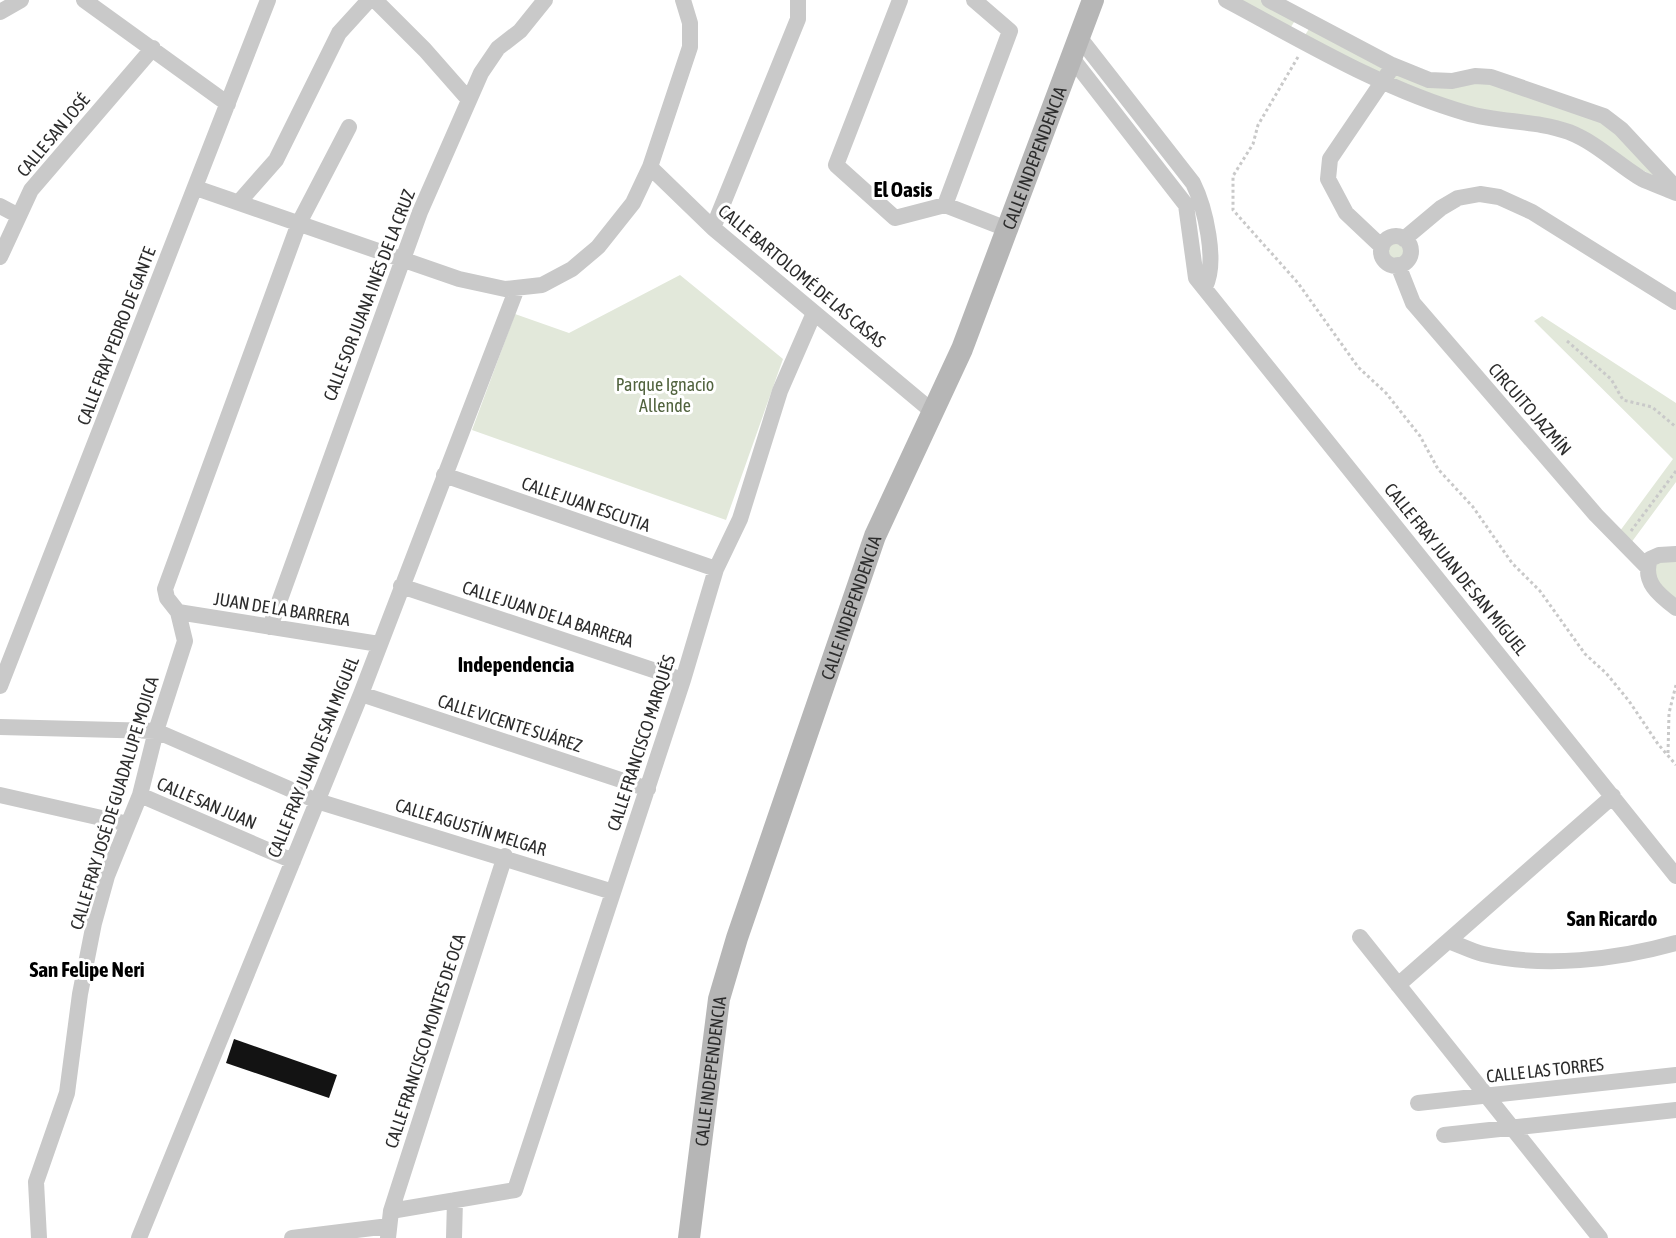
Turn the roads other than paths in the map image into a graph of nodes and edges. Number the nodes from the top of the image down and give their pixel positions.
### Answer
1 (21, 0) edge
2 (84, 0) edge
3 (268, 0) edge
4 (369, 0) edge
5 (375, 0) edge
6 (544, 0) edge
7 (683, 0) edge
8 (798, 0) edge
9 (900, 0) edge
10 (974, 0) edge
11 (1093, 0) edge
12 (1226, 0) edge
13 (1269, 0) edge
14 (0, 12) edge
15 (1298, 16) junction
16 (1287, 33) junction
17 (1075, 47) junction
18 (153, 48) junction
19 (1392, 65) junction
20 (1384, 82) junction
21 (469, 100) junction
22 (228, 104) junction
23 (349, 127) dead end
24 (650, 167) junction
25 (196, 188) junction
26 (1676, 188) edge
27 (1676, 193) edge
28 (239, 202) junction
29 (945, 205) junction
30 (0, 206) edge
31 (17, 215) junction
32 (299, 223) junction
33 (713, 228) junction
34 (1007, 229) junction
35 (1404, 239) junction
36 (1382, 247) junction
37 (0, 257) edge
38 (401, 258) junction
39 (1398, 265) junction
40 (516, 288) junction
41 (1676, 302) edge
42 (814, 313) junction
43 (933, 412) junction
44 (444, 475) junction
45 (1676, 554) edge
46 (1647, 567) junction
47 (716, 569) junction
48 (401, 586) junction
49 (1676, 608) edge
50 (178, 612) junction
51 (270, 627) junction
52 (379, 644) junction
53 (683, 680) junction
54 (0, 686) edge
55 (361, 694) junction
56 (0, 727) edge
57 (156, 732) junction
58 (648, 789) junction
59 (0, 795) edge
60 (140, 795) junction
61 (1613, 796) junction
62 (317, 801) junction
63 (128, 824) junction
64 (505, 856) junction
65 (293, 861) junction
66 (1676, 876) edge
67 (613, 892) junction
68 (1360, 937) dead end
69 (1448, 941) junction
70 (1676, 943) edge
71 (1398, 985) junction
72 (1676, 1075) edge
73 (1487, 1096) junction
74 (1418, 1103) dead end
75 (1676, 1110) edge
76 (1512, 1128) junction
77 (1444, 1135) dead end
78 (455, 1200) junction
79 (389, 1225) edge
80 (39, 1238) edge
81 (139, 1238) edge
82 (292, 1238) edge
83 (454, 1238) edge
84 (689, 1238) edge
85 (1600, 1238) edge

1 - 14 street
2 - 18 street
3 - 22 street, CALLE FRAY PEDRO DE GANTE
4 - 28 street
5 - 21 street
6 - 21 street, CALLE SOR JUANA INÉS DE LA CRUZ
7 - 24 street
8 - 33 street
9 - 29 street
10 - 29 street
11 - 17 street, CALLE INDEPENDENCIA
12 - 16 street
13 - 15 street
15 - 16 street
15 - 19 street
16 - 20 street
17 - 34 street, CALLE INDEPENDENCIA
17 - 61 street, CALLE FRAY JUAN DE SAN MIGUEL
18 - 22 street
18 - 31 street, CALLE SAN JOSÉ
19 - 20 street
19 - 26 street
20 - 27 street
20 - 36 street
21 - 38 street, CALLE SOR JUANA INÉS DE LA CRUZ
22 - 25 street, CALLE FRAY PEDRO DE GANTE
23 - 32 street, CALLE FRAY JOSÉ DE GUADALUPE MOJICA
24 - 33 street, CALLE BARTOLOMÉ DE LAS CASAS
24 - 40 street
25 - 28 street
25 - 54 street, CALLE FRAY PEDRO DE GANTE
28 - 32 street
29 - 34 street
30 - 31 street
31 - 37 street, CALLE SAN JOSÉ
32 - 38 street
32 - 50 street, CALLE FRAY JOSÉ DE GUADALUPE MOJICA
33 - 42 street, CALLE BARTOLOMÉ DE LAS CASAS
34 - 43 street, CALLE INDEPENDENCIA
35 - 36 street
35 - 39 street
35 - 41 street
36 - 39 street
38 - 40 street
38 - 51 street, CALLE SOR JUANA INÉS DE LA CRUZ
39 - 46 street, CIRCUITO JAZMÍN
40 - 44 street, CALLE FRAY JUAN DE SAN MIGUEL
42 - 43 street, CALLE BARTOLOMÉ DE LAS CASAS
42 - 47 street, CALLE FRANCISCO MARQUÉS
43 - 84 street, CALLE INDEPENDENCIA
44 - 47 street, CALLE JUAN ESCUTIA
44 - 48 street, CALLE FRAY JUAN DE SAN MIGUEL
45 - 46 street
46 - 49 street
47 - 53 street, CALLE FRANCISCO MARQUÉS
48 - 52 street, CALLE FRAY JUAN DE SAN MIGUEL
48 - 53 street, CALLE JUAN DE LA BARRERA
50 - 51 street, JUAN DE LA BARRERA
50 - 57 street, CALLE FRAY JOSÉ DE GUADALUPE MOJICA
51 - 52 street, JUAN DE LA BARRERA
52 - 55 street, CALLE FRAY JUAN DE SAN MIGUEL
53 - 58 street, CALLE FRANCISCO MARQUÉS
55 - 58 street, CALLE VICENTE SUÁREZ
55 - 62 street, CALLE FRAY JUAN DE SAN MIGUEL
56 - 57 street
57 - 60 street, CALLE FRAY JOSÉ DE GUADALUPE MOJICA
57 - 62 street, CALLE AGUSTÍN MELGAR
58 - 67 street, CALLE FRANCISCO MARQUÉS
59 - 63 street
60 - 63 street, CALLE FRAY JOSÉ DE GUADALUPE MOJICA
60 - 65 street, CALLE SAN JUAN
61 - 66 street, CALLE FRAY JUAN DE SAN MIGUEL
61 - 69 street
62 - 64 street, CALLE AGUSTÍN MELGAR
62 - 65 street, CALLE FRAY JUAN DE SAN MIGUEL
63 - 80 street, CALLE FRAY JOSÉ DE GUADALUPE MOJICA
64 - 67 street, CALLE AGUSTÍN MELGAR
64 - 79 street, CALLE FRANCISCO MONTES DE OCA
65 - 81 street, CALLE FRAY JUAN DE SAN MIGUEL
67 - 78 street, CALLE FRANCISCO MARQUÉS
68 - 71 street
69 - 70 street
69 - 71 street
71 - 73 street
72 - 73 street, CALLE LAS TORRES
73 - 74 street, CALLE LAS TORRES
73 - 76 street
75 - 76 street
76 - 77 street
76 - 85 street
78 - 79 street
78 - 83 street
79 - 82 street

